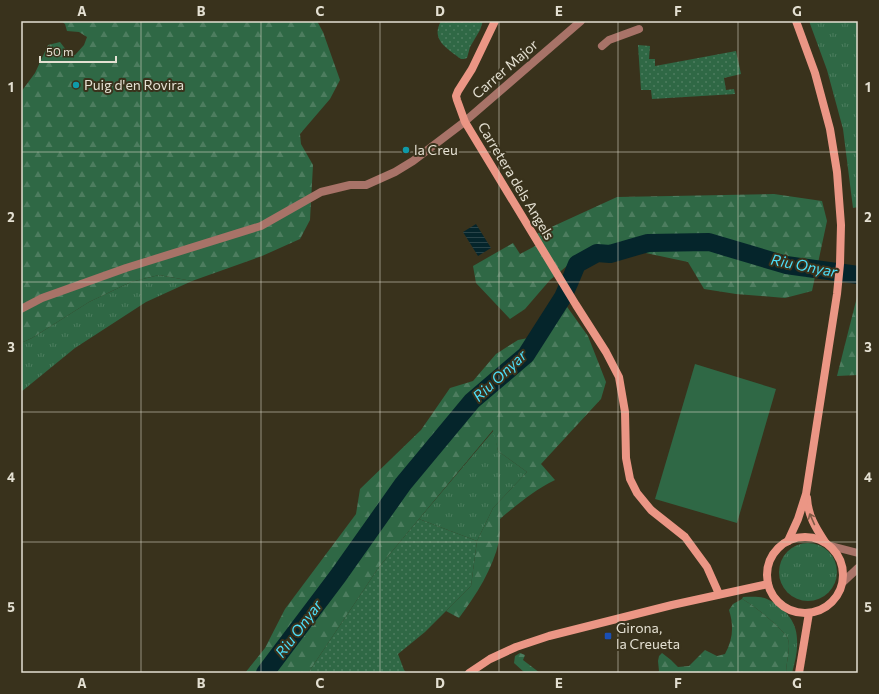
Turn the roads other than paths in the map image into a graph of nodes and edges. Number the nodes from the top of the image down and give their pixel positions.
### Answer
1 (495, 21) edge
2 (581, 21) edge
3 (796, 21) edge
4 (638, 28) edge
5 (602, 46) dead end
6 (465, 122) junction
7 (21, 309) edge
8 (806, 494) junction
9 (788, 541) junction
10 (828, 544) junction
11 (858, 553) edge
12 (858, 568) edge
13 (843, 582) junction
14 (768, 584) junction
15 (719, 594) junction
16 (809, 613) junction
17 (468, 673) edge
18 (799, 673) edge

1 - 6 main road, Carretera dels Angels
2 - 6 street, Carrer Major
3 - 8 main road
4 - 5 street
6 - 7 street, Carrer Major
6 - 15 main road, Carretera dels Angels
8 - 9 main road
10 -> 8 main road
9 - 10 main road
9 - 14 main road
10 - 11 street
10 - 13 main road
12 - 13 street
13 - 16 main road
14 - 15 main road
14 - 16 main road
15 - 17 main road
16 - 18 main road

